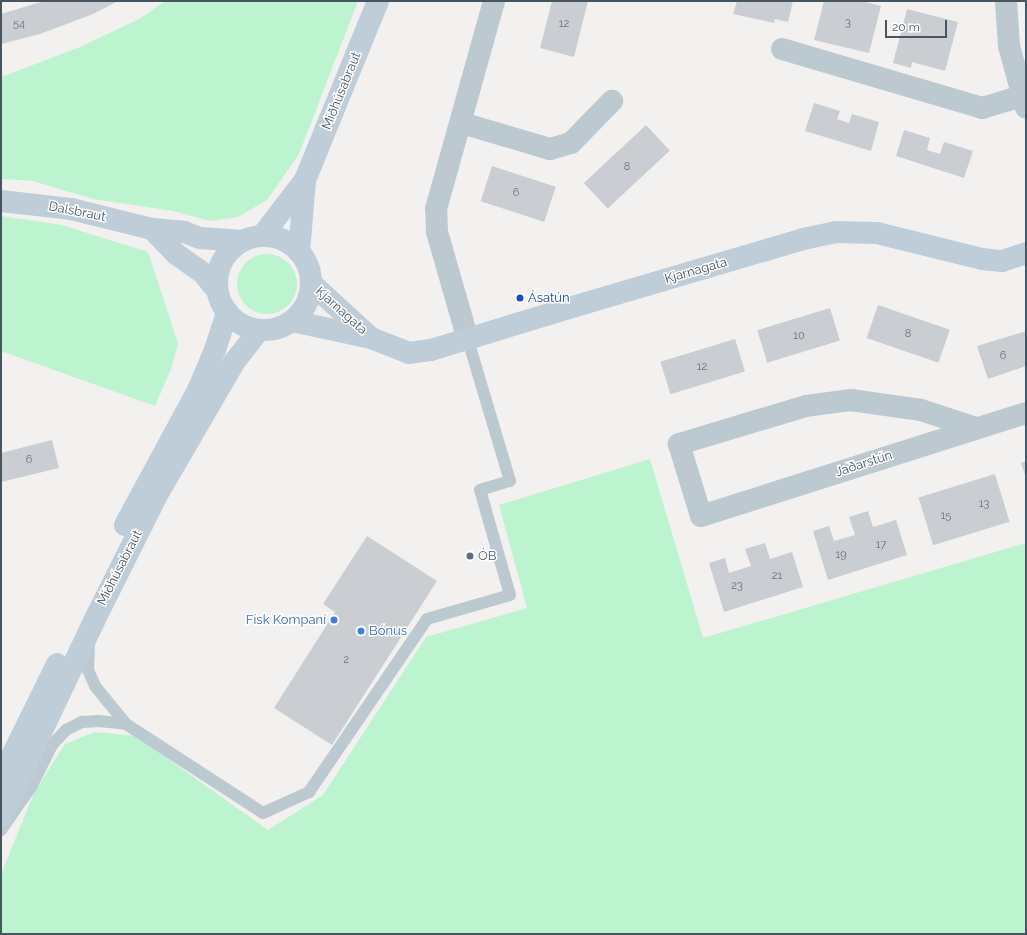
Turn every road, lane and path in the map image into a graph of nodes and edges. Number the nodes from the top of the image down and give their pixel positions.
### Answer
1 (378, 1) edge
2 (494, 1) edge
3 (1004, 1) edge
4 (782, 49) dead end
5 (1023, 92) edge
6 (612, 101) dead end
7 (462, 124) junction
8 (305, 180) junction
9 (1, 201) edge
10 (152, 229) junction
11 (252, 239) junction
12 (299, 252) junction
13 (1026, 253) edge
14 (311, 283) junction
15 (217, 290) junction
16 (227, 312) junction
17 (292, 321) junction
18 (260, 330) junction
19 (371, 338) junction
20 (468, 340) junction
21 (1026, 413) edge
22 (976, 428) junction
23 (94, 621) junction
24 (126, 724) junction
25 (1, 778) edge
26 (1, 817) edge
27 (1, 830) edge

1 - 8 street, Miðhúsabraut
2 - 7 street
3 - 5 street
4 - 5 street
6 - 7 street
7 - 20 street
8 - 11 street, Miðhúsabraut
8 - 12 street, Miðhúsabraut
9 - 10 street, Dalsbraut
10 - 11 street, Dalsbraut
10 - 15 street
11 - 12 street
11 - 15 street
12 - 14 street
13 - 20 street, Kjarnagata
14 - 17 street
14 - 19 street, Kjarnagata
15 - 16 street
16 - 18 street
16 - 25 street, Miðhúsabraut
17 - 18 street
17 - 19 street, Kjarnagata
18 - 23 street, Miðhúsabraut
19 - 20 street, Kjarnagata
20 - 24 lane
21 - 22 street, Jaðarstún
22 - 22 street, Jaðarstún
23 - 24 lane
23 - 26 street, Miðhúsabraut
24 - 27 lane

